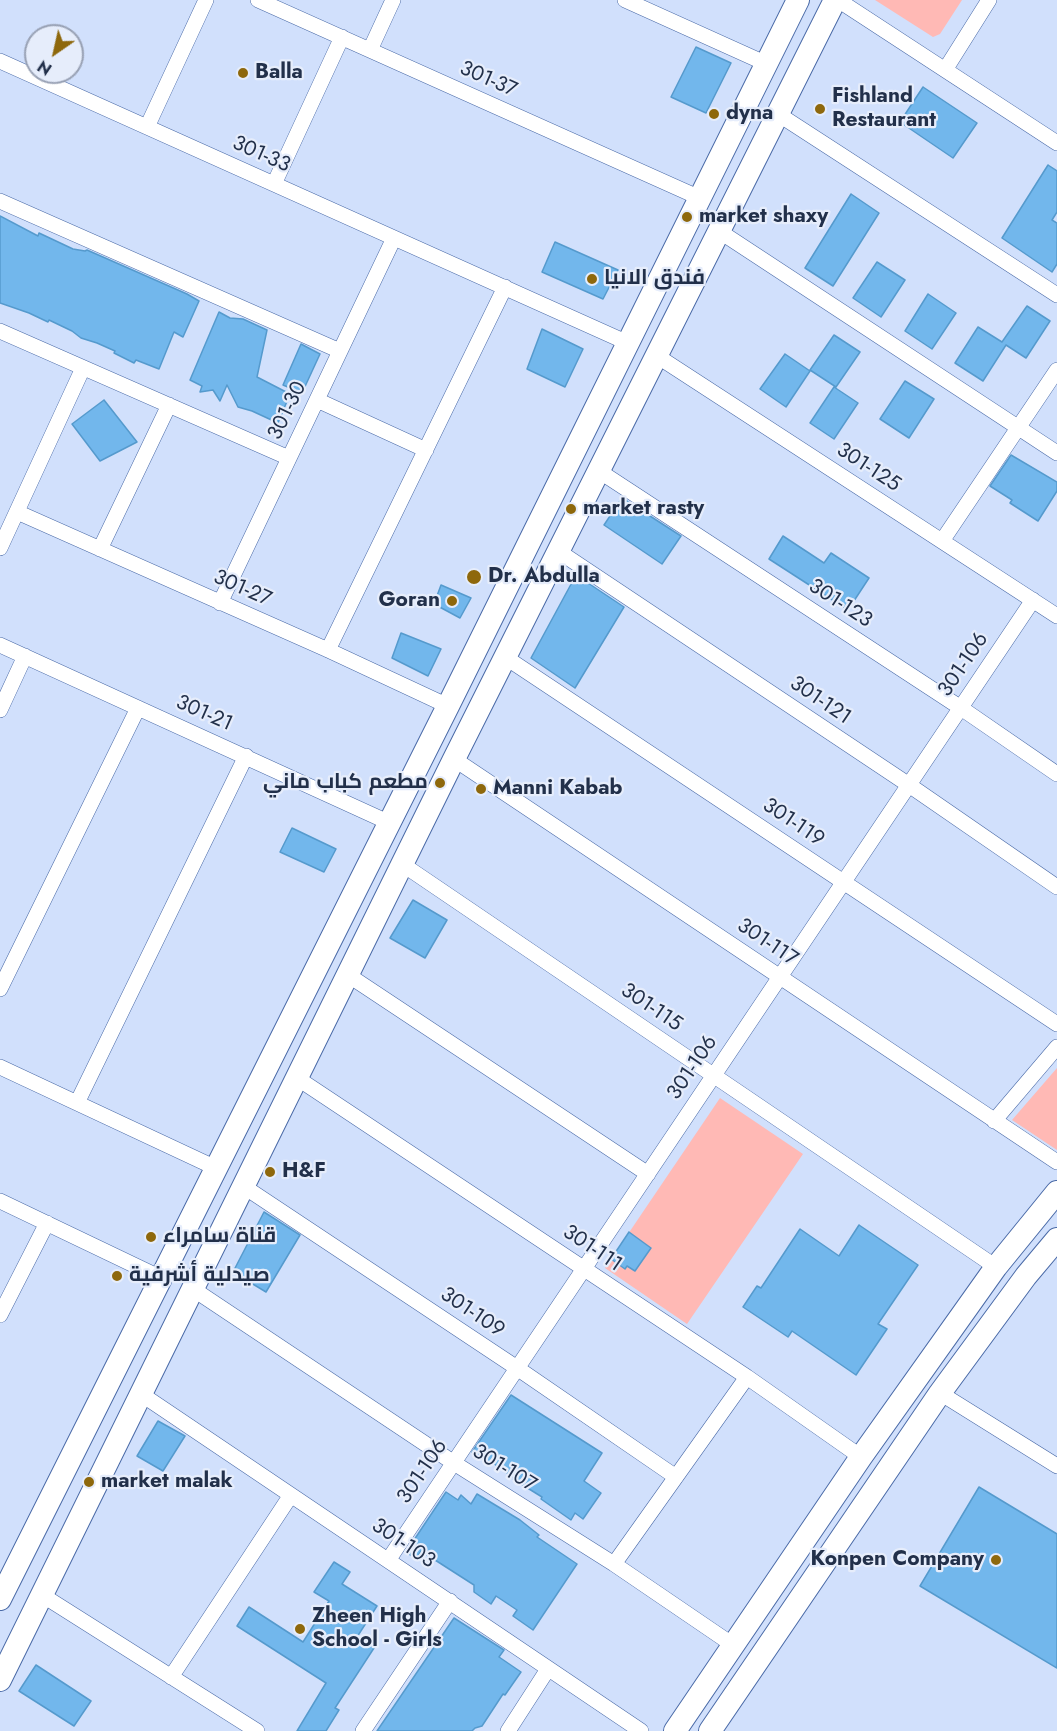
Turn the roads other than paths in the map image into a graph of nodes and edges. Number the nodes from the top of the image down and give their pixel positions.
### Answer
1 (206, 0) edge
2 (393, 0) edge
3 (626, 0) edge
4 (798, 0) edge
5 (837, 0) edge
6 (989, 0) edge
7 (262, 1) edge
8 (656, 6) edge
9 (342, 37) junction
10 (370, 50) junction
11 (0, 61) edge
12 (767, 64) junction
13 (945, 70) junction
14 (778, 114) junction
15 (147, 127) junction
16 (1055, 138) edge
17 (274, 184) junction
18 (700, 198) junction
19 (0, 201) edge
20 (719, 231) junction
21 (394, 238) junction
22 (505, 288) junction
23 (1057, 295) edge
24 (0, 331) edge
25 (628, 343) junction
26 (340, 351) junction
27 (657, 356) junction
28 (83, 368) junction
29 (1057, 370) edge
30 (317, 400) junction
31 (169, 405) junction
32 (1018, 428) junction
33 (426, 450) junction
34 (1057, 453) edge
35 (289, 458) junction
36 (599, 471) junction
37 (551, 499) junction
38 (17, 512) junction
39 (578, 513) junction
40 (942, 541) junction
41 (0, 548) edge
42 (99, 549) junction
43 (558, 551) junction
44 (1033, 600) junction
45 (220, 603) junction
46 (1057, 616) edge
47 (0, 645) edge
48 (328, 651) junction
49 (25, 656) junction
50 (505, 657) junction
51 (448, 706) junction
52 (138, 708) junction
53 (961, 708) junction
54 (0, 710) edge
55 (246, 756) junction
56 (454, 759) junction
57 (1057, 774) edge
58 (909, 785) junction
59 (390, 823) junction
60 (402, 864) junction
61 (844, 882) junction
62 (1057, 887) edge
63 (348, 975) junction
64 (780, 977) junction
65 (0, 989) edge
66 (1057, 1024) edge
67 (1057, 1047) edge
68 (0, 1067) edge
69 (713, 1076) junction
70 (297, 1078) junction
71 (77, 1103) junction
72 (994, 1121) junction
73 (1057, 1162) edge
74 (216, 1168) junction
75 (648, 1174) junction
76 (243, 1186) junction
77 (1057, 1192) edge
78 (0, 1201) edge
79 (47, 1223) junction
80 (1057, 1239) edge
81 (996, 1267) junction
82 (584, 1269) junction
83 (161, 1278) junction
84 (193, 1289) junction
85 (0, 1315) edge
86 (517, 1368) junction
87 (747, 1377) junction
88 (940, 1393) junction
89 (141, 1394) junction
90 (861, 1457) junction
91 (454, 1462) junction
92 (1057, 1466) edge
93 (676, 1477) junction
94 (291, 1495) junction
95 (389, 1559) junction
96 (614, 1564) junction
97 (42, 1595) junction
98 (0, 1599) edge
99 (450, 1601) junction
100 (733, 1645) junction
101 (548, 1669) junction
102 (1, 1675) edge
103 (171, 1677) junction
104 (257, 1731) edge
105 (363, 1731) edge
106 (508, 1731) edge
107 (641, 1731) edge
108 (675, 1731) edge
109 (710, 1731) edge

1 - 15 street
2 - 10 street
3 - 8 street
4 - 12 main road
5 - 13 street
5 - 14 main road
6 - 13 street
7 - 9 street, 301-37
8 - 12 street
9 - 10 street, 301-37
9 - 17 street
10 - 18 street, 301-37
11 - 15 street, 301-33
12 - 18 main road
13 - 16 street
14 - 20 main road
14 - 23 street
15 - 17 street, 301-33
17 - 21 street, 301-33
18 - 25 main road
19 - 26 street
20 - 27 main road
20 - 32 street
21 - 22 street, 301-33
21 - 26 street, 301-30
22 - 25 street, 301-33
22 - 33 street
24 - 28 street
25 - 37 main road
26 - 30 street, 301-30
27 - 36 main road
27 - 40 street, 301-125
28 - 31 street
28 - 38 street
29 - 32 street
30 - 33 street
30 - 35 street, 301-30
31 - 35 street
31 - 42 street
32 - 34 street
32 - 40 street
33 - 48 street
35 - 45 street, 301-30
36 - 39 main road
36 - 53 street, 301-123
37 - 39 main road
37 - 51 main road
38 - 41 street
38 - 42 street, 301-27
39 - 43 main road
40 - 44 street, 301-125
42 - 45 street, 301-27
43 - 50 main road
43 - 58 street, 301-121
44 - 46 street, 301-125
44 - 53 street, 301-106
45 - 48 street, 301-27
47 - 49 street, 301-21
48 - 51 street, 301-27
49 - 52 street, 301-21
49 - 54 street
50 - 56 main road
50 - 61 street, 301-119
51 - 59 main road
52 - 55 street, 301-21
52 - 65 street
53 - 57 street, 301-123
53 - 58 street, 301-106
55 - 59 street, 301-21
55 - 71 street
56 - 60 main road
56 - 64 street, 301-117
58 - 61 street, 301-106
58 - 62 street, 301-121
59 - 74 main road
60 - 63 main road
60 - 69 street, 301-115
61 - 64 street, 301-106
61 - 66 street, 301-119
63 - 70 main road
63 - 75 street
64 - 69 street, 301-106
64 - 72 street, 301-117
67 - 72 street
68 - 71 street
69 - 75 street, 301-106
69 - 81 street, 301-115
70 - 76 main road
70 - 82 street, 301-111
71 - 74 street
72 - 73 street, 301-117
74 - 83 main road
75 - 82 street, 301-106
76 - 84 main road
76 - 86 street, 301-109
77 - 81 main road
78 - 79 street
79 - 83 street
79 - 85 street
80 - 88 main road
81 - 90 main road
82 - 86 street, 301-106
82 - 87 street, 301-111
83 - 98 main road
84 - 89 main road
84 - 91 street, 301-107
86 - 91 street, 301-106
86 - 93 street, 301-109
87 - 90 street, 301-111
87 - 93 street
88 - 92 street
88 - 109 main road
89 - 94 street, 301-103
89 - 97 main road
90 - 100 main road
91 - 95 street, 301-106
91 - 96 street, 301-107
93 - 96 street
94 - 95 street, 301-103
94 - 103 street
95 - 99 street, 301-103
96 - 100 street, 301-107
97 - 102 main road
97 - 103 street
99 - 101 street, 301-103
99 - 105 street
100 - 108 main road
101 - 106 street
101 - 107 street, 301-103
103 - 104 street

